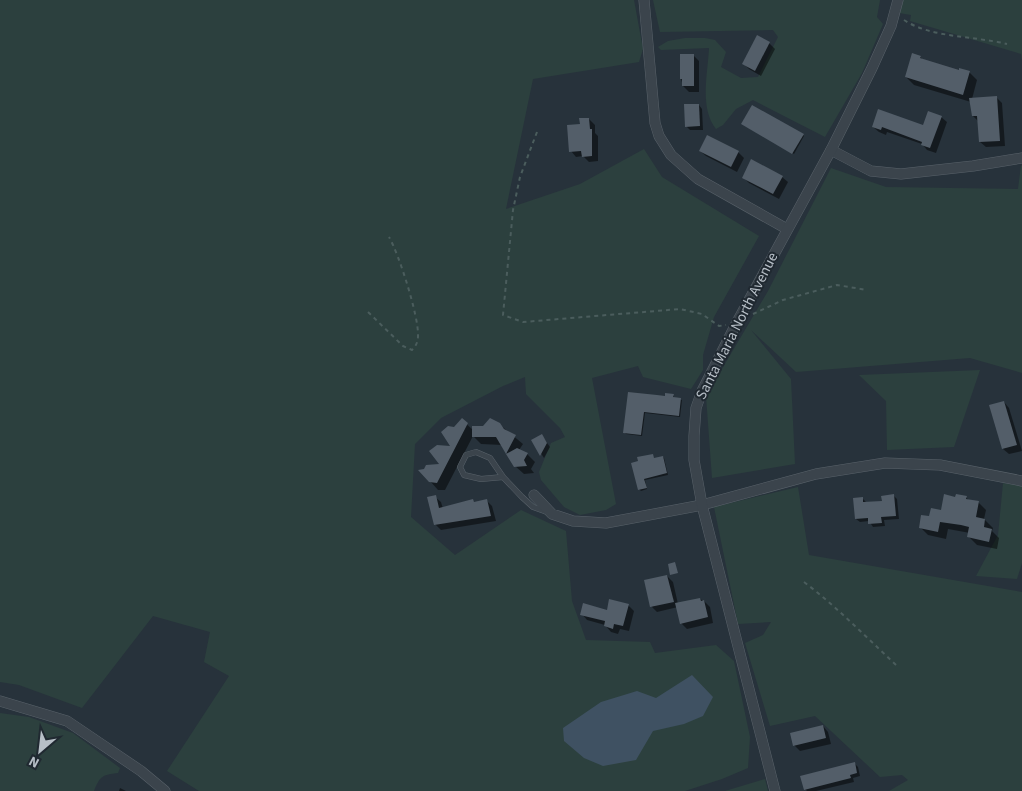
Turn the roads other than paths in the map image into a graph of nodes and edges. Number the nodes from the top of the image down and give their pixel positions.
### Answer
1 (644, 0) edge
2 (898, 0) edge
3 (830, 150) junction
4 (1022, 158) edge
5 (787, 229) junction
6 (503, 477) junction
7 (1022, 481) edge
8 (534, 495) dead end
9 (702, 505) junction
10 (552, 514) junction
11 (0, 702) edge
12 (165, 791) edge
13 (775, 791) edge

1 - 5 street
2 - 3 street, Santa Maria North Avenue
3 - 4 street
3 - 5 street, Santa Maria North Avenue
5 - 9 street, Santa Maria North Avenue
6 - 6 lane
6 - 10 lane
7 - 9 street
8 - 10 street
9 - 10 street
9 - 13 street, Santa Maria North Avenue
11 - 12 street

